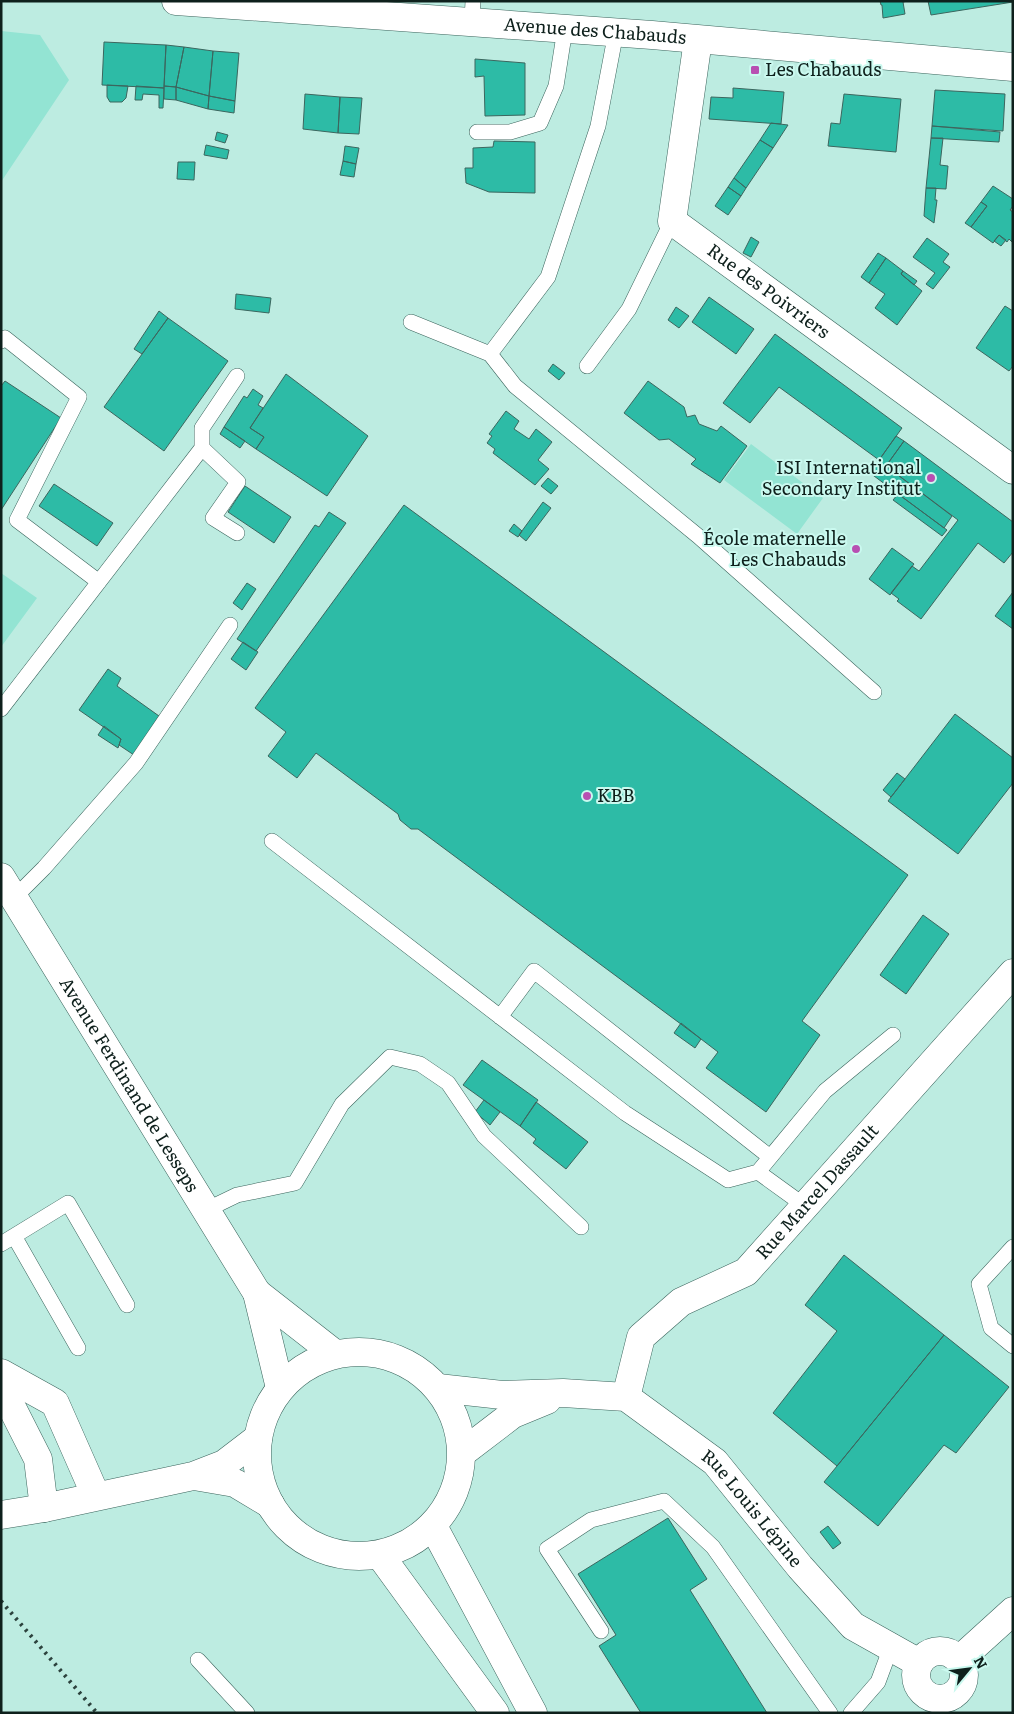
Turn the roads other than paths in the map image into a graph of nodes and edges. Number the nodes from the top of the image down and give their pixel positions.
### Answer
1 (176, 1) edge
2 (472, 11) edge
3 (565, 29) junction
4 (616, 32) junction
5 (698, 40) junction
6 (1013, 67) edge
7 (477, 132) dead end
8 (672, 221) junction
9 (411, 322) dead end
10 (1, 341) edge
11 (490, 354) junction
12 (587, 366) dead end
13 (237, 376) dead end
14 (202, 448) junction
15 (1013, 470) edge
16 (237, 533) dead end
17 (99, 582) junction
18 (230, 625) dead end
19 (874, 692) dead end
20 (1, 709) edge
21 (272, 841) dead end
22 (8, 887) edge
23 (1013, 973) edge
24 (500, 1017) junction
25 (893, 1035) dead end
26 (770, 1158) junction
27 (758, 1172) junction
28 (805, 1206) junction
29 (206, 1210) junction
30 (581, 1227) dead end
31 (7, 1240) edge
32 (1013, 1248) edge
33 (257, 1293) junction
34 (127, 1305) dead end
35 (1013, 1346) edge
36 (78, 1348) dead end
37 (335, 1354) junction
38 (1, 1372) edge
39 (1, 1386) edge
40 (280, 1388) junction
41 (438, 1388) junction
42 (563, 1393) junction
43 (626, 1397) junction
44 (258, 1438) junction
45 (462, 1453) junction
46 (193, 1476) junction
47 (96, 1496) junction
48 (270, 1504) junction
49 (44, 1508) junction
50 (1, 1515) edge
51 (433, 1526) junction
52 (380, 1555) junction
53 (1013, 1611) edge
54 (601, 1631) dead end
55 (891, 1647) junction
56 (198, 1660) dead end
57 (959, 1660) junction
58 (919, 1663) junction
59 (957, 1704) edge
60 (248, 1713) edge
61 (495, 1713) edge
62 (533, 1713) edge
63 (830, 1713) edge
64 (851, 1713) edge

1 - 2 street, Avenue des Chabauds
2 - 3 street, Avenue des Chabauds
3 - 4 street, Avenue des Chabauds
3 - 7 lane
4 - 5 street, Avenue des Chabauds
4 - 11 lane
5 - 6 street, Avenue des Chabauds
5 - 8 street
8 - 12 lane
8 - 15 street, Rue des Poivriers
9 - 11 lane
10 - 17 lane
11 - 19 lane
13 - 14 lane
14 - 16 lane
14 - 17 lane
17 - 20 lane
18 - 22 lane
21 - 24 lane
22 - 29 street, Avenue Ferdinand de Lesseps
23 - 28 street, Rue Marcel Dassault
24 - 26 lane
24 - 27 lane
25 - 26 lane
26 - 27 lane
27 - 28 lane
28 - 43 street, Rue Marcel Dassault
29 - 30 lane
29 - 33 street, Avenue Ferdinand de Lesseps
31 - 34 lane
31 - 36 lane
32 - 35 lane
33 - 37 street, Avenue Ferdinand de Lesseps
33 - 40 street, Avenue Ferdinand de Lesseps
37 - 40 street
37 - 41 street
38 - 47 street
39 - 49 street
40 - 44 street
41 - 42 street
41 - 45 street
42 - 43 street
42 - 45 street
43 - 55 street, Rue Louis Lépine
44 - 46 street
44 - 48 street
45 - 51 street
46 - 47 street
46 - 48 street
47 - 49 street
48 - 52 street
49 - 50 street
51 - 52 street
51 - 62 street
52 - 61 street
53 - 57 street
54 - 63 lane
55 - 58 street, Rue Louis Lépine
55 - 64 lane
56 - 60 lane
57 - 58 street
57 - 59 street
58 - 59 street

